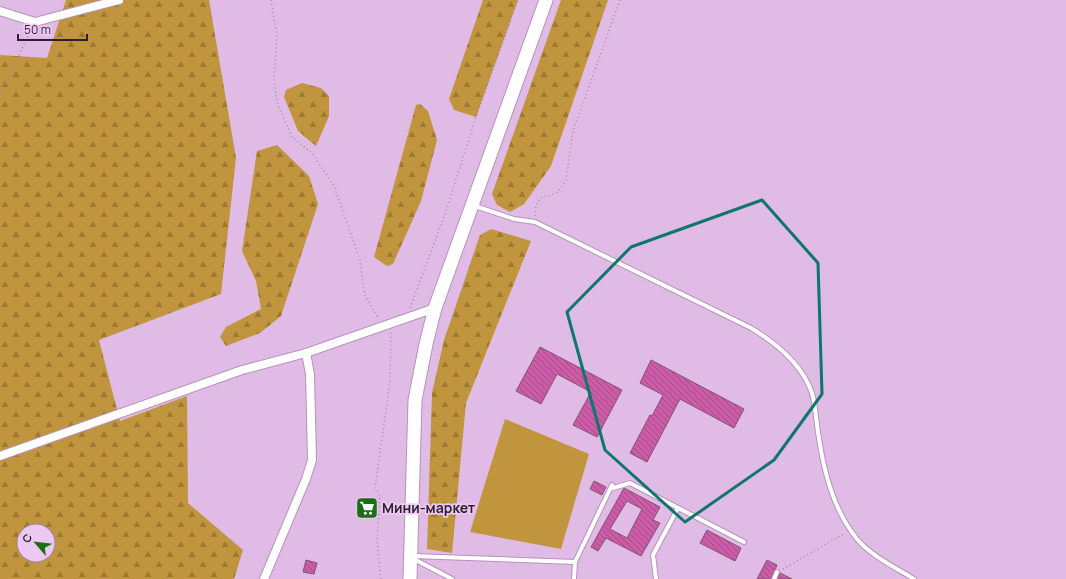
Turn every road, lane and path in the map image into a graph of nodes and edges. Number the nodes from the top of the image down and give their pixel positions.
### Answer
1 (119, 0) edge
2 (271, 0) edge
3 (518, 0) edge
4 (546, 0) edge
5 (620, 0) edge
6 (0, 10) edge
7 (35, 22) junction
8 (0, 95) edge
9 (473, 205) junction
10 (534, 222) junction
11 (435, 308) junction
12 (407, 318) junction
13 (391, 322) junction
14 (382, 325) junction
15 (306, 353) junction
16 (0, 456) edge
17 (678, 508) junction
18 (851, 530) junction
19 (744, 542) dead end
20 (410, 556) junction
21 (575, 562) junction
22 (777, 572) joint
23 (264, 579) edge
24 (381, 579) edge
25 (410, 579) edge
26 (452, 579) edge
27 (574, 579) edge
28 (656, 579) edge
29 (774, 579) edge
30 (914, 579) edge

1 - 7 street
2 - 14 path
3 - 12 path
4 - 9 main road
5 - 10 path
6 - 7 street
7 - 8 path
9 - 10 lane
9 - 11 main road
10 - 18 lane
11 - 12 street
11 - 20 main road
12 - 13 street
13 - 14 street
13 - 24 path
14 - 15 street
15 - 16 street
15 - 23 street
17 - 19 lane
17 - 21 lane
17 - 28 lane
18 - 22 path
18 - 30 lane
20 - 21 lane
20 - 25 main road
20 - 26 lane
21 - 27 lane
22 - 29 lane

